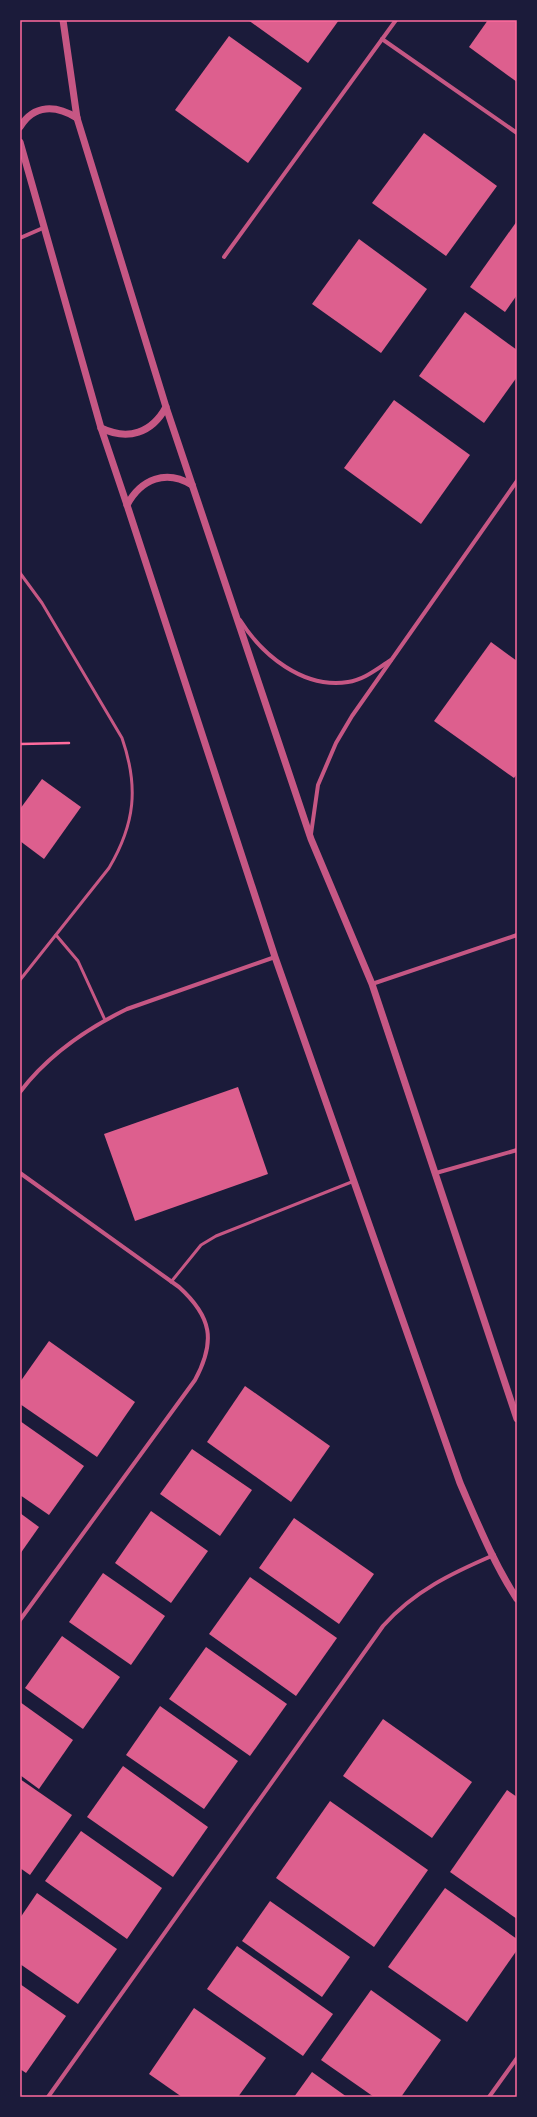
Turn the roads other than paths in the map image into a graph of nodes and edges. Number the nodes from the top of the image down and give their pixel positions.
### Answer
1 (63, 20) edge
2 (396, 20) edge
3 (382, 39) junction
4 (77, 118) junction
5 (20, 127) edge
6 (517, 133) edge
7 (20, 142) edge
8 (43, 228) junction
9 (20, 238) edge
10 (224, 257) dead end
11 (166, 407) junction
12 (101, 428) junction
13 (517, 481) edge
14 (192, 485) junction
15 (126, 505) junction
16 (20, 573) edge
17 (232, 607) junction
18 (393, 659) junction
19 (311, 839) junction
20 (56, 935) junction
21 (517, 935) edge
22 (275, 957) junction
23 (20, 980) edge
24 (372, 984) junction
25 (105, 1020) junction
26 (20, 1092) edge
27 (517, 1150) edge
28 (20, 1173) edge
29 (436, 1173) junction
30 (354, 1181) junction
31 (171, 1282) junction
32 (517, 1419) edge
33 (494, 1555) junction
34 (517, 1599) edge
35 (20, 1620) edge
36 (517, 2058) edge
37 (48, 2097) edge
38 (489, 2097) edge

1 - 4 street
2 - 3 street
3 - 6 street
3 - 10 street
4 - 5 street
4 - 11 street
7 - 8 street
8 - 9 street
8 - 12 street
11 - 12 street
11 - 14 street
12 - 15 street
13 - 18 street
14 - 15 street
14 - 17 street
15 - 22 street
16 - 20 lane
17 - 18 street
17 - 19 street
18 - 19 street
19 - 24 street
20 - 23 lane
20 - 25 lane
21 - 24 street
22 - 25 street
22 - 30 street
24 - 29 street
25 - 26 street
27 - 29 street
28 - 31 street
29 - 32 street
30 - 31 lane
30 - 33 street
31 - 35 street
33 - 34 street
33 - 37 street
36 - 38 street

